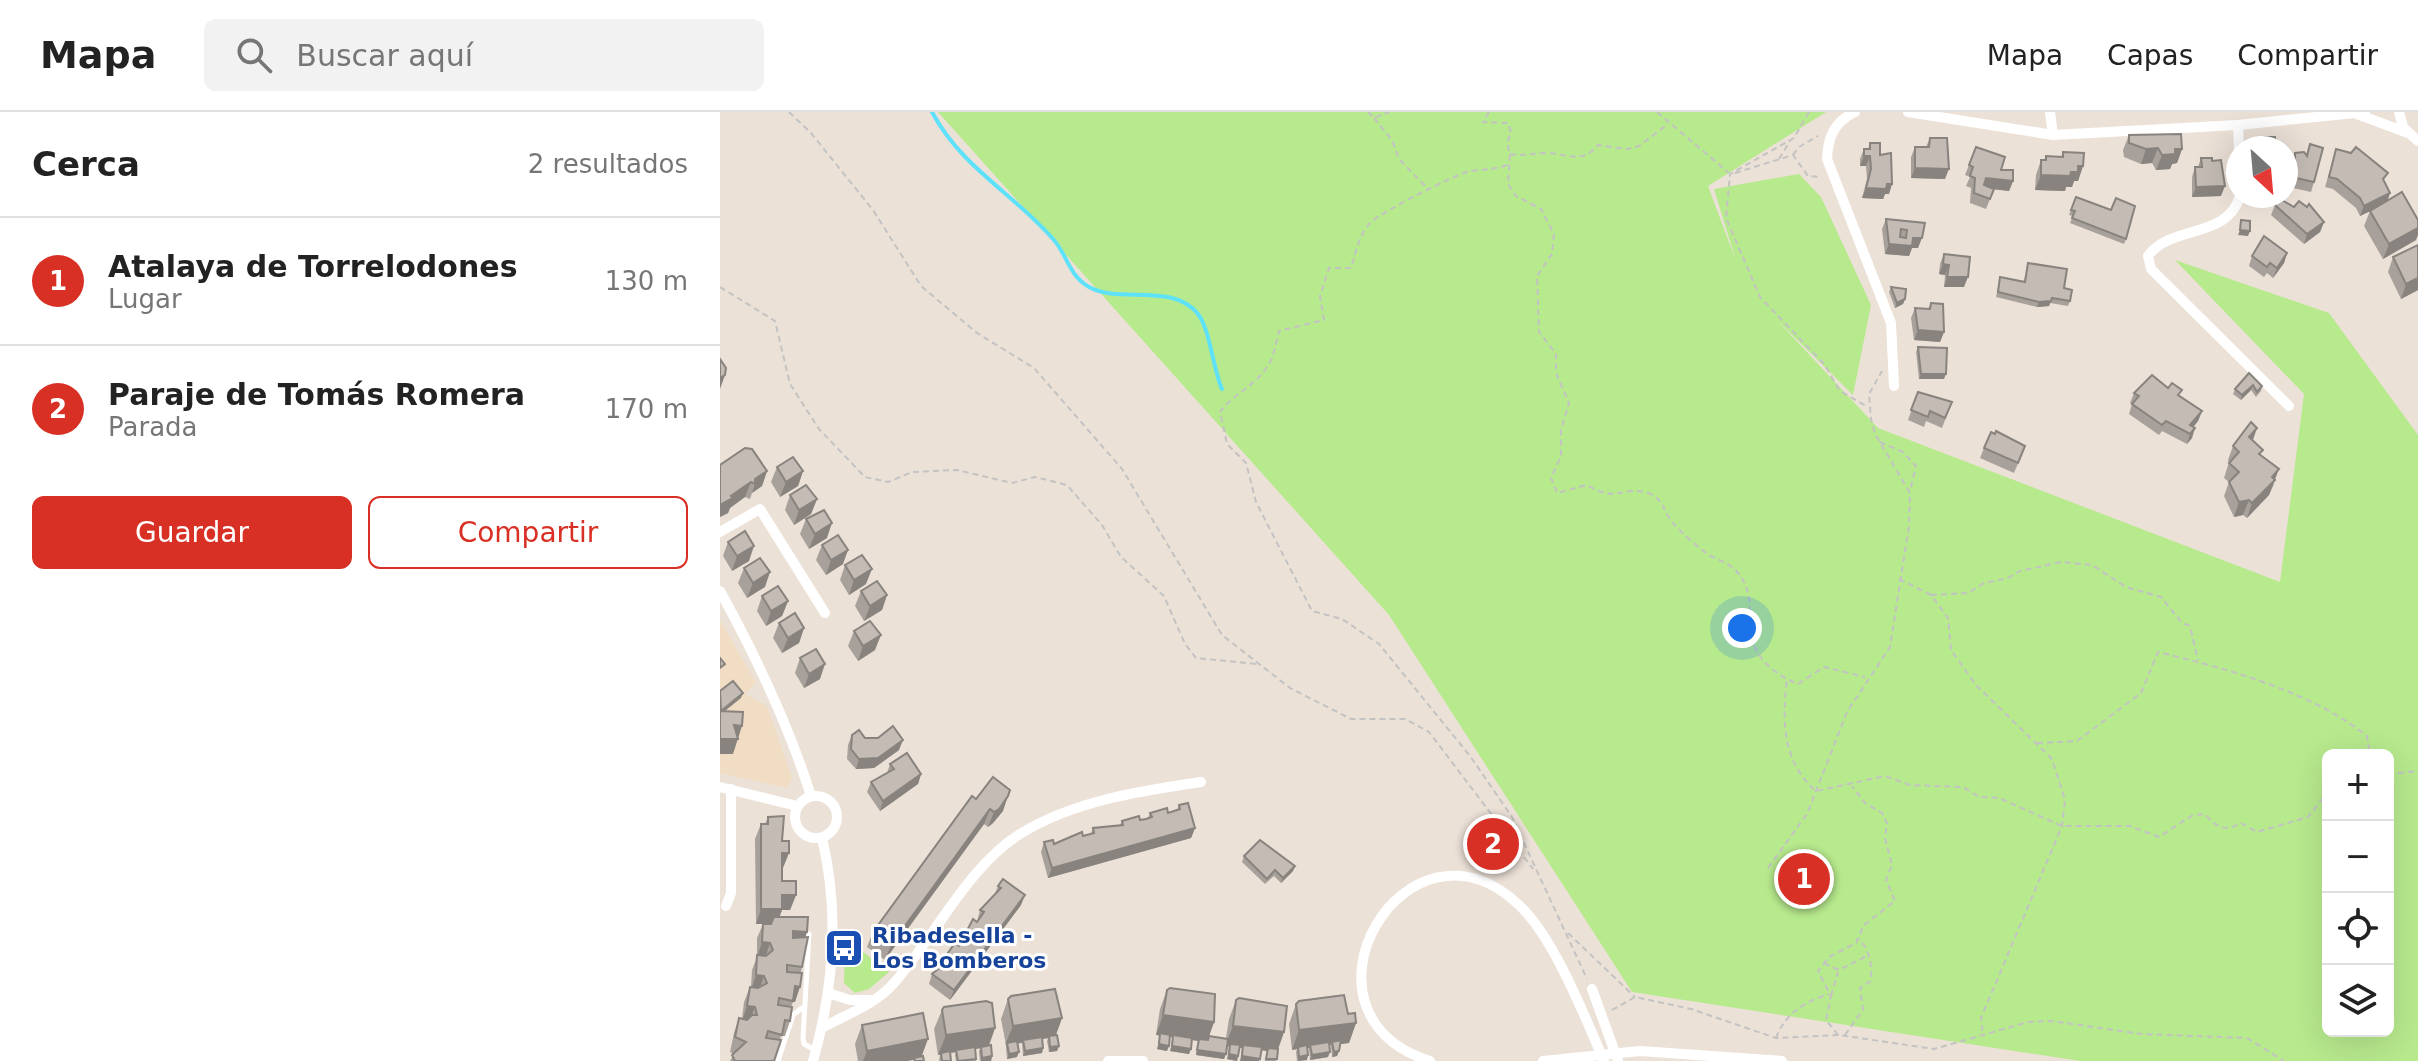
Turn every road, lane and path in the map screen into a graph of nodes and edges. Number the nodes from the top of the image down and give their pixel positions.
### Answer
1 (789, 112) edge
2 (1368, 112) edge
3 (1389, 112) edge
4 (1489, 112) edge
5 (1657, 112) edge
6 (1668, 112) edge
7 (1809, 112) edge
8 (1855, 112) edge
9 (1908, 112) edge
10 (2050, 112) edge
11 (2399, 112) edge
12 (2361, 113) edge
13 (1666, 117) junction
14 (1374, 118) junction
15 (1669, 124) junction
16 (2238, 125) junction
17 (2408, 133) junction
18 (1831, 134) junction
19 (2053, 135) junction
20 (2238, 136) edge
21 (1791, 140) junction
22 (2418, 141) edge
23 (1510, 154) junction
24 (1793, 155) junction
25 (1777, 161) junction
26 (1509, 165) junction
27 (1730, 174) junction
28 (1832, 178) junction
29 (1427, 189) junction
30 (2237, 208) edge
31 (720, 287) edge
32 (1893, 365) junction
33 (1894, 386) dead end
34 (2289, 406) dead end
35 (1869, 408) junction
36 (1879, 441) junction
37 (1910, 493) junction
38 (720, 532) edge
39 (1898, 579) junction
40 (720, 591) edge
41 (1931, 595) junction
42 (825, 613) dead end
43 (2199, 662) junction
44 (1259, 664) junction
45 (1867, 677) junction
46 (1787, 679) junction
47 (2037, 743) junction
48 (2369, 749) edge
49 (2418, 771) edge
50 (2394, 773) edge
51 (1201, 782) dead end
52 (1851, 786) junction
53 (726, 788) edge
54 (1816, 791) junction
55 (811, 796) junction
56 (2322, 800) edge
57 (797, 806) junction
58 (2062, 826) junction
59 (822, 838) junction
60 (1768, 868) dead end
61 (1537, 873) junction
62 (726, 906) dead end
63 (1567, 932) junction
64 (809, 934) edge
65 (1858, 939) junction
66 (1868, 956) junction
67 (1824, 963) junction
68 (1839, 970) junction
69 (1592, 989) joint
70 (828, 993) junction
71 (1830, 995) junction
72 (1635, 997) junction
73 (872, 1000) junction
74 (802, 1008) junction
75 (1600, 1014) junction
76 (822, 1028) junction
77 (1839, 1035) junction
78 (1844, 1036) junction
79 (1983, 1037) junction
80 (1776, 1038) junction
81 (814, 1056) edge
82 (778, 1061) edge
83 (805, 1061) edge
84 (1108, 1061) edge
85 (1143, 1061) edge
86 (1430, 1061) edge
87 (1543, 1061) edge
88 (1604, 1061) edge
89 (1618, 1061) edge
90 (1782, 1061) edge
91 (2284, 1061) edge

1 - 44 path
2 - 14 path
3 - 14 path
4 - 23 path
5 - 13 path
6 - 13 path
7 - 21 path
8 - 18 street
9 - 19 street
10 - 19 street
11 - 17 street
12 - 16 street
12 - 17 street
13 - 15 path
14 - 29 path
15 - 23 path
15 - 27 path
16 - 19 street
16 - 20 street
17 - 22 street
18 - 24 path
18 - 28 street
21 - 25 path
21 - 27 path
23 - 26 path
24 - 25 path
24 - 28 path
25 - 27 path
26 - 29 path
26 - 46 path
27 - 35 path
28 - 32 street
29 - 61 path
30 - 34 street
31 - 44 path
32 - 33 street
32 - 35 path
35 - 36 path
36 - 37 path
36 - 37 path
37 - 39 path
38 - 42 street
39 - 41 path
39 - 45 path
40 - 55 street
41 - 43 path
41 - 47 path
43 - 47 path
43 - 48 path
44 - 61 path
45 - 46 path
45 - 54 path
46 - 54 path
47 - 58 path
49 - 50 path
51 - 73 street
52 - 54 path
52 - 58 path
52 - 65 path
53 - 57 street
53 - 62 street
54 - 60 path
55 - 57 street
55 - 59 street
56 - 58 path
57 - 59 street
58 - 79 path
59 - 70 street
61 - 63 path
63 - 69 path
63 - 72 path
64 - 74 lane
65 - 66 path
65 - 67 path
66 - 68 path
66 - 78 path
67 - 68 path
67 - 71 path
68 - 71 path
69 - 75 street
70 - 73 street
70 - 76 street
71 - 77 path
71 - 80 path
72 - 75 path
72 - 80 path
73 - 76 street
74 - 81 lane
74 - 82 lane
75 - 89 street
76 - 81 street
77 - 78 path
77 - 80 path
78 - 79 path
79 - 91 path
81 - 83 street
84 - 85 street
86 - 88 street
87 - 90 street

